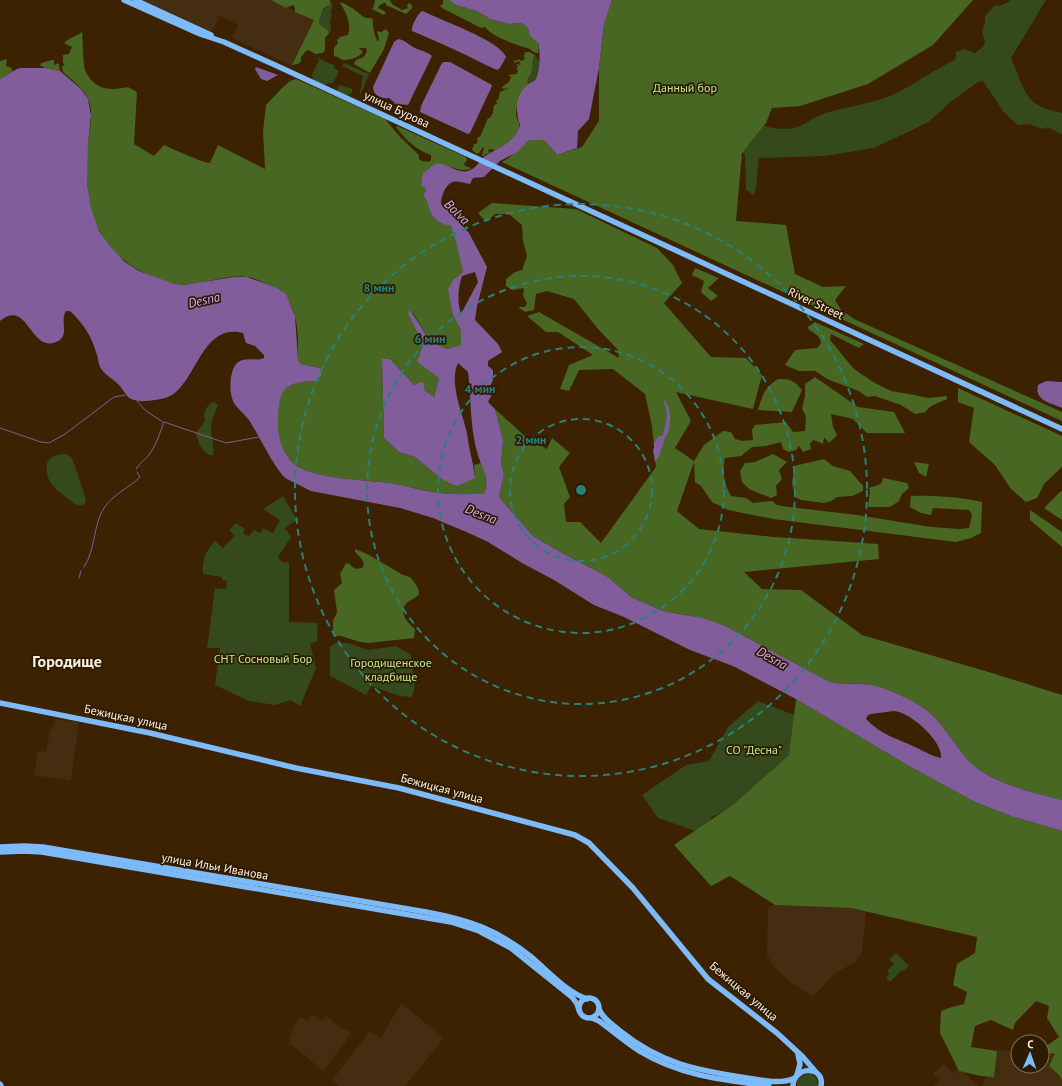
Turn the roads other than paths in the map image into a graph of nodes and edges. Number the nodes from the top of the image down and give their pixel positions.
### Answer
1 (124, 0) edge
2 (135, 0) edge
3 (224, 42) junction
4 (560, 197) joint
5 (1062, 429) edge
6 (0, 703) edge
7 (0, 848) edge
8 (0, 852) edge
9 (426, 915) junction
10 (587, 999) junction
11 (599, 1009) junction
12 (579, 1010) junction
13 (592, 1018) junction
14 (795, 1050) junction
15 (815, 1072) junction
16 (796, 1077) junction
17 (822, 1085) edge
18 (769, 1086) edge
19 (793, 1086) edge

1 - 3 main road, улица Бурова
2 - 3 main road, улица Бурова
3 - 4 main road, улица Бурова
4 - 5 main road, River Street
6 - 14 main road, Бежицкая улица
7 - 9 main road, улица Ильи Иванова
8 - 9 main road, улица Ильи Иванова
9 - 10 main road
9 - 12 main road
10 - 11 main road
10 - 12 main road
11 - 13 main road
11 - 16 main road
12 - 13 main road
13 - 18 main road
14 - 15 main road, Бежицкая улица
14 - 16 main road
15 - 16 main road
15 - 17 main road, Бежицкая улица
16 - 19 main road

